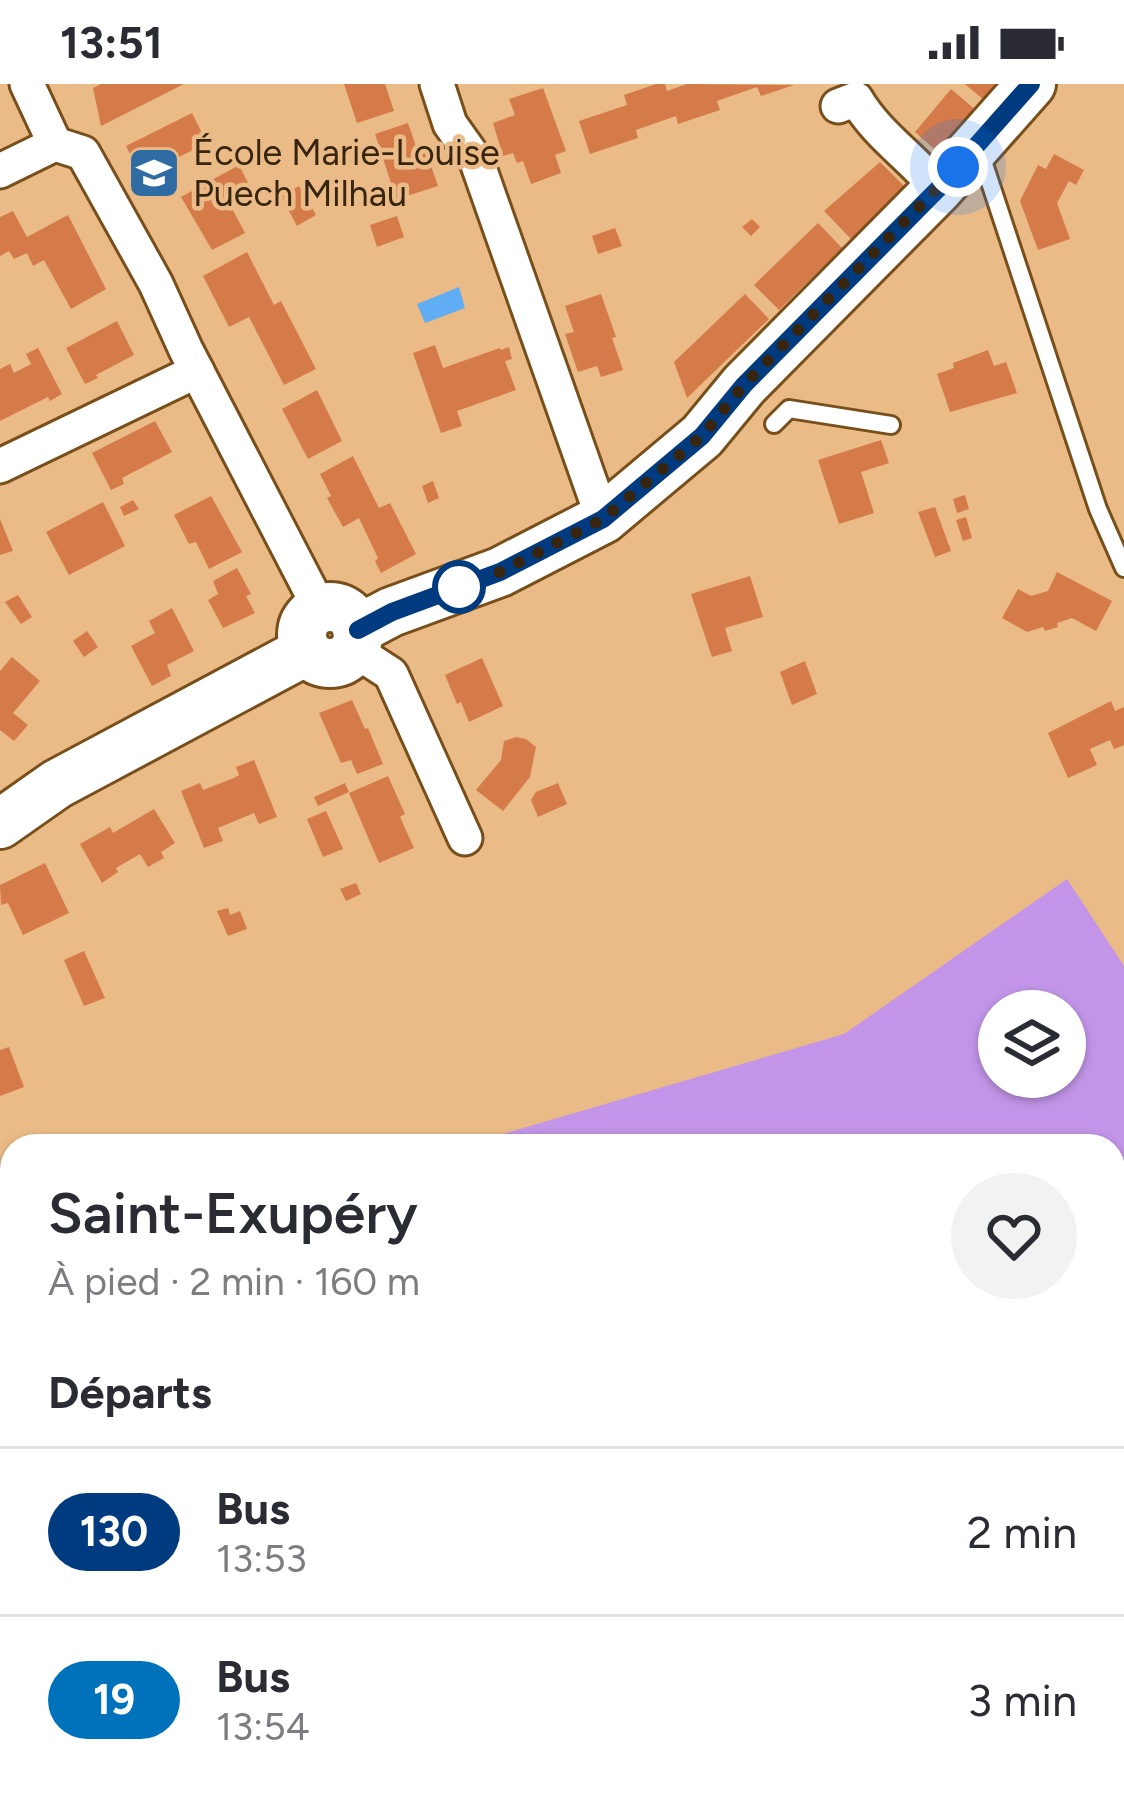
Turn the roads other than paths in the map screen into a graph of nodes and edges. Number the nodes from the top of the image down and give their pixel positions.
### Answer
1 (26, 84) edge
2 (436, 84) edge
3 (1031, 84) edge
4 (853, 93) edge
5 (55, 144) junction
6 (977, 146) junction
7 (0, 171) edge
8 (938, 189) junction
9 (197, 371) junction
10 (774, 424) dead end
11 (892, 424) dead end
12 (0, 466) edge
13 (603, 519) junction
14 (1124, 568) edge
15 (335, 635) junction
16 (0, 824) edge
17 (465, 838) dead end

1 - 5 street
2 - 13 street
3 - 6 street
4 - 8 street
5 - 7 street
5 - 9 street
6 - 8 street
6 - 14 lane
8 - 13 street
9 - 12 street
9 - 15 street
10 - 11 lane
13 - 15 street
15 - 16 street
15 - 17 street

